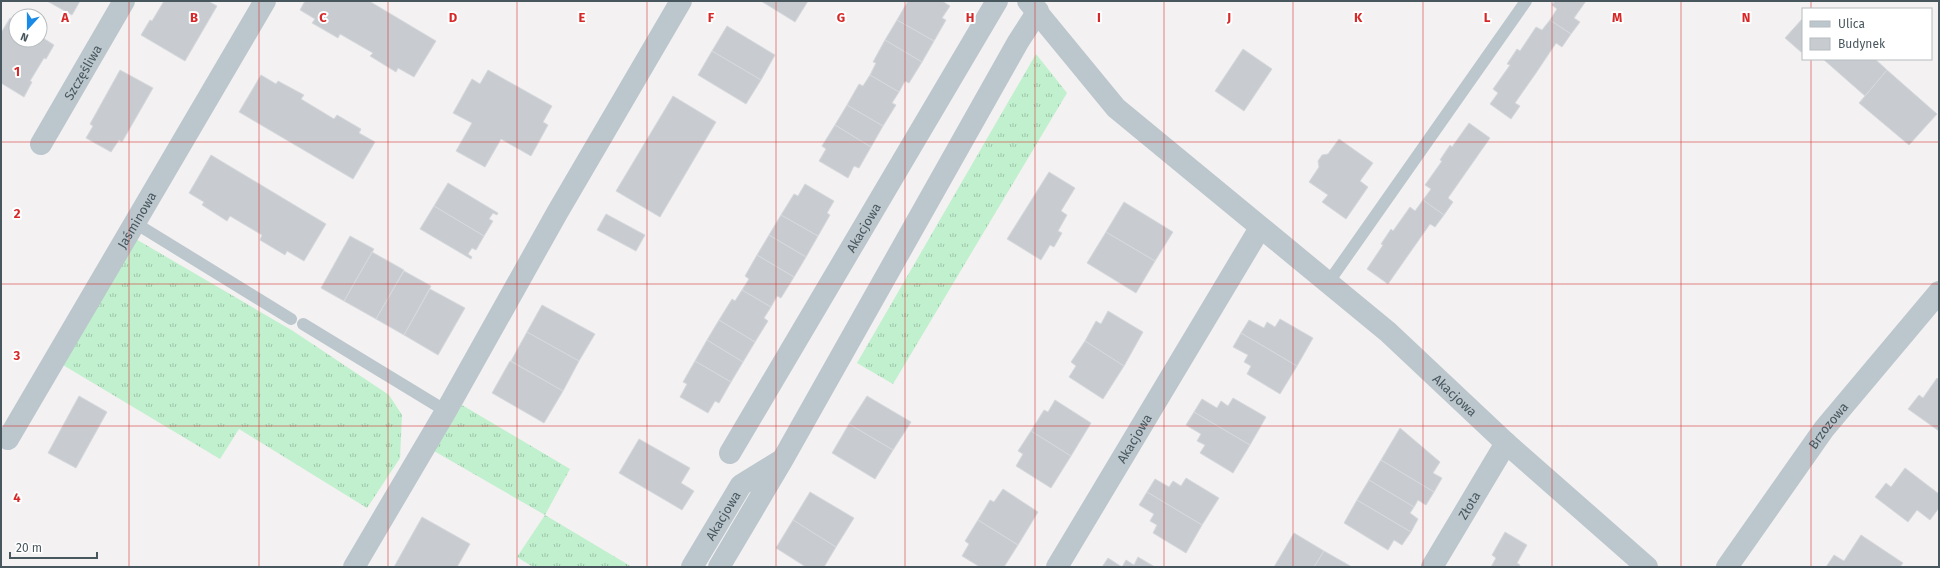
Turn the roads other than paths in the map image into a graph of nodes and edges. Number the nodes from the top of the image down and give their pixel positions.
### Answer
1 (124, 1) edge
2 (265, 1) edge
3 (681, 1) edge
4 (997, 1) edge
5 (1526, 1) edge
6 (1033, 6) edge
7 (41, 144) dead end
8 (135, 223) junction
9 (1260, 228) junction
10 (1328, 283) junction
11 (1939, 292) edge
12 (292, 319) dead end
13 (303, 324) dead end
14 (446, 411) junction
15 (8, 439) dead end
16 (1506, 443) junction
17 (730, 453) dead end
18 (783, 459) junction
19 (354, 567) edge
20 (692, 567) edge
21 (719, 567) edge
22 (1056, 567) edge
23 (1432, 567) edge
24 (1647, 567) edge
25 (1727, 567) edge

1 - 7 street, Szczęśliwa
2 - 8 street, Jaśminowa
3 - 14 street
4 - 17 street, Akacjowa
5 - 10 lane
6 - 9 street, Akacjowa
6 - 18 street, Akacjowa
8 - 12 lane
8 - 15 street, Jaśminowa
9 - 10 street, Akacjowa
9 - 22 street, Akacjowa
10 - 16 street, Akacjowa
11 - 25 street, Brzozowa
13 - 14 lane
14 - 19 street
16 - 23 street, Złota
16 - 24 street, Akacjowa
18 - 20 street, Akacjowa
18 - 21 street, Akacjowa

